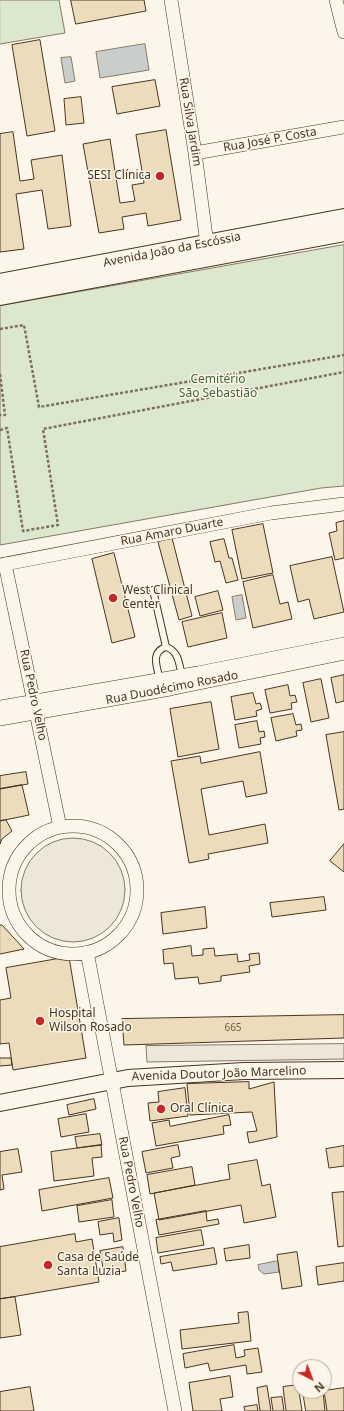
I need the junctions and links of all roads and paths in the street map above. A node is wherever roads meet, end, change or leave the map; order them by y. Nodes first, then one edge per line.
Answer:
1 (171, 0) edge
2 (336, 0) edge
3 (344, 32) edge
4 (344, 128) edge
5 (195, 153) junction
6 (344, 218) edge
7 (344, 232) edge
8 (207, 244) junction
9 (0, 283) edge
10 (0, 296) edge
11 (0, 329) edge
12 (344, 355) edge
13 (344, 372) edge
14 (0, 374) edge
15 (0, 415) edge
16 (0, 430) edge
17 (344, 504) edge
18 (2, 564) edge
19 (153, 590) dead end
20 (344, 644) edge
21 (166, 647) junction
22 (344, 653) edge
23 (182, 676) junction
24 (160, 680) junction
25 (35, 707) junction
26 (0, 708) edge
27 (0, 719) edge
28 (60, 827) junction
29 (6, 908) edge
30 (87, 952) junction
31 (344, 1070) edge
32 (112, 1082) junction
33 (0, 1103) edge
34 (175, 1411) edge

1 - 5 street, Rua Silva Jardim
2 - 3 street
4 - 5 street, Rua José P. Costa
5 - 8 street, Rua Silva Jardim
6 - 8 main road, Avenida João da Escóssia
7 - 10 main road, Avenida João da Escóssia
8 - 9 main road, Avenida João da Escóssia
11 - 12 path
13 - 16 path
14 - 15 path
17 - 18 street, Rua Amaro Duarte
18 - 25 street, Rua Pedro Velho
19 - 21 lane
20 - 23 street, Rua Duodécimo Rosado
21 - 23 lane
21 - 24 lane
22 - 25 street, Rua Duodécimo Rosado
23 - 24 street, Rua Duodécimo Rosado
24 - 25 street, Rua Duodécimo Rosado
25 - 26 street, Rua Duodécimo Rosado
25 - 27 street, Rua Duodécimo Rosado
25 - 28 street, Rua Pedro Velho
28 - 29 street
28 - 30 street
29 - 30 street
30 - 32 street, Rua Pedro Velho
31 - 32 street, Avenida Doutor João Marcelino
32 - 33 street, Avenida Doutor João Marcelino
32 - 34 street, Rua Pedro Velho

